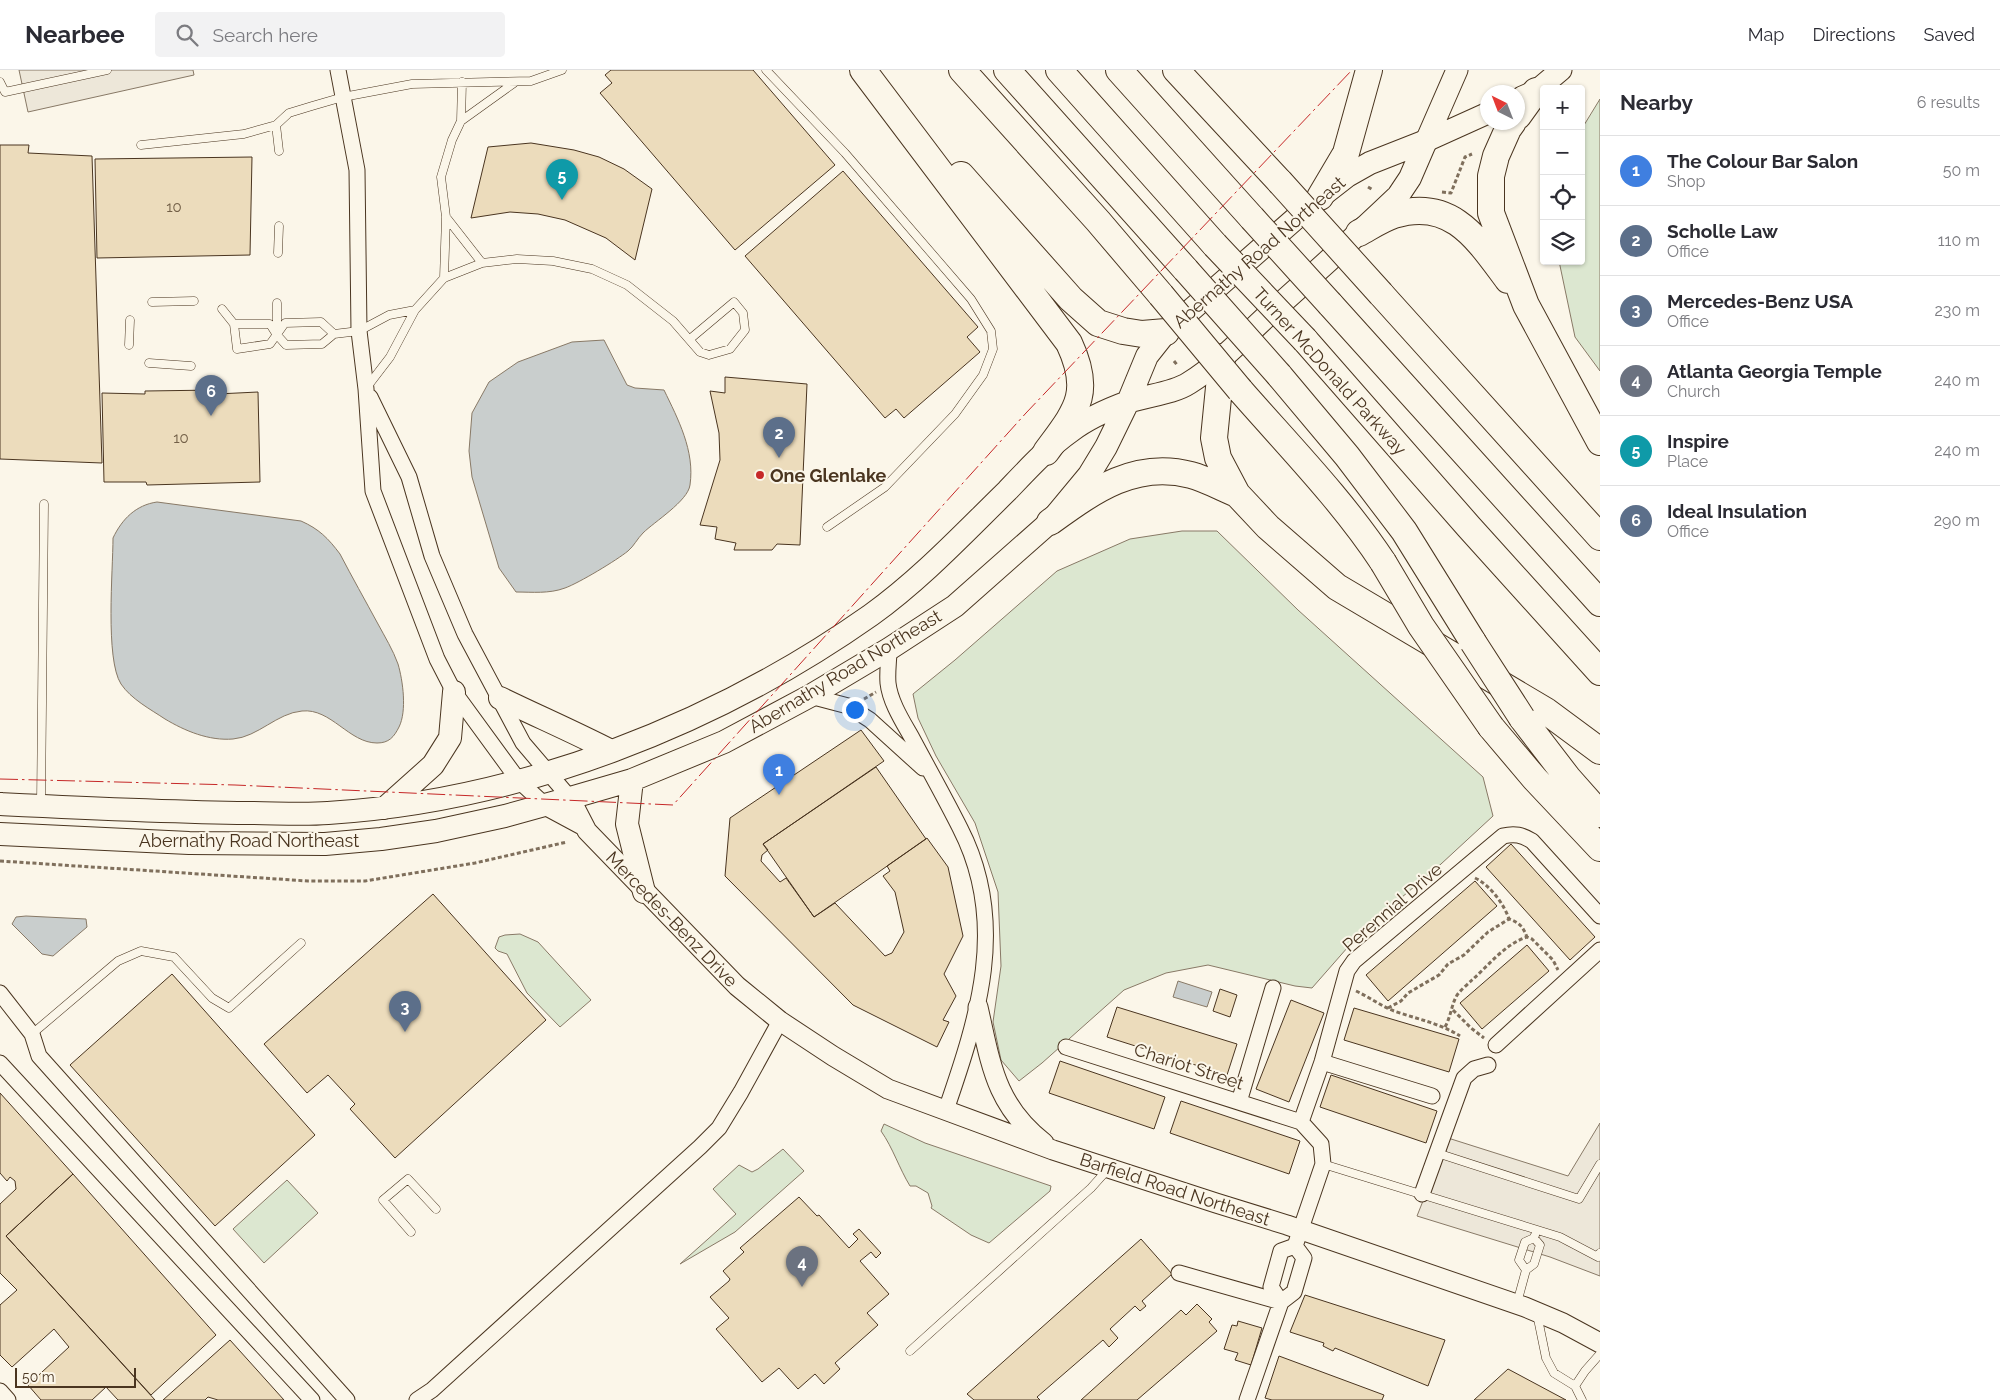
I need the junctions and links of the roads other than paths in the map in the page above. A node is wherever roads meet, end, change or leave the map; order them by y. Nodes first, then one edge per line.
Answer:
1 (107, 70) edge
2 (338, 70) edge
3 (562, 70) edge
4 (766, 70) edge
5 (862, 70) edge
6 (867, 70) edge
7 (962, 70) edge
8 (1007, 70) edge
9 (1059, 70) edge
10 (1119, 70) edge
11 (1176, 70) edge
12 (1369, 70) edge
13 (1457, 70) edge
14 (1561, 70) edge
15 (0, 82) edge
16 (462, 82) junction
17 (514, 83) junction
18 (1527, 95) edge
19 (343, 97) junction
20 (1480, 116) edge
21 (461, 121) junction
22 (276, 125) junction
23 (1509, 130) edge
24 (1426, 140) junction
25 (141, 145) dead end
26 (279, 150) dead end
27 (1320, 197) junction
28 (446, 217) junction
29 (279, 226) dead end
30 (1359, 233) junction
31 (278, 253) dead end
32 (482, 263) junction
33 (444, 278) junction
34 (194, 301) dead end
35 (152, 302) dead end
36 (278, 303) dead end
37 (1526, 305) junction
38 (222, 309) dead end
39 (415, 310) junction
40 (130, 320) dead end
41 (234, 324) junction
42 (359, 332) junction
43 (1166, 332) junction
44 (334, 334) junction
45 (277, 335) junction
46 (690, 339) junction
47 (129, 345) dead end
48 (1222, 357) junction
49 (149, 363) dead end
50 (191, 366) dead end
51 (366, 389) junction
52 (1128, 402) junction
53 (1600, 442) edge
54 (1046, 452) junction
55 (1237, 494) junction
56 (44, 504) dead end
57 (1050, 522) junction
58 (827, 527) dead end
59 (1600, 537) edge
60 (1600, 603) edge
61 (889, 649) junction
62 (1600, 672) edge
63 (454, 692) junction
64 (810, 696) junction
65 (500, 698) junction
66 (611, 751) junction
67 (1600, 751) edge
68 (547, 773) junction
69 (932, 776) junction
70 (632, 780) junction
71 (519, 781) junction
72 (570, 798) junction
73 (0, 804) edge
74 (544, 805) junction
75 (41, 806) junction
76 (385, 808) junction
77 (1600, 814) edge
78 (584, 826) junction
79 (0, 834) edge
80 (1600, 848) edge
81 (644, 892) junction
82 (1600, 916) edge
83 (301, 943) dead end
84 (1600, 950) edge
85 (1273, 988) dead end
86 (0, 993) edge
87 (978, 1007) junction
88 (764, 1009) joint
89 (780, 1021) junction
90 (32, 1034) junction
91 (1496, 1045) road end
92 (1066, 1047) dead end
93 (1322, 1062) junction
94 (0, 1063) edge
95 (1488, 1065) dead end
96 (1432, 1096) dead end
97 (1239, 1102) junction
98 (946, 1110) junction
99 (1301, 1122) junction
100 (1053, 1150) junction
101 (1437, 1152) junction
102 (1323, 1164) junction
103 (1600, 1164) edge
104 (1110, 1168) junction
105 (1422, 1194) junction
106 (436, 1209) dead end
107 (411, 1232) dead end
108 (1536, 1234) junction
109 (1298, 1237) junction
110 (1600, 1253) edge
111 (1526, 1270) junction
112 (1179, 1273) dead end
113 (1281, 1302) junction
114 (1516, 1304) junction
115 (1537, 1312) junction
116 (1600, 1343) edge
117 (910, 1352) dead end
118 (1600, 1354) edge
119 (1575, 1386) junction
120 (0, 1391) edge
121 (8, 1400) edge
122 (312, 1400) edge
123 (347, 1400) edge
124 (417, 1400) edge
125 (1247, 1400) edge
126 (1582, 1400) edge

1 - 15 lane
2 - 19 street
3 - 17 lane
4 - 58 lane
5 - 54 highway
6 - 43 highway
7 - 80 highway, bridge
8 - 77 highway, bridge
9 - 62 highway, Turner McDonald Parkway, bridge
10 - 60 highway, bridge
11 - 59 highway, bridge
12 - 27 highway
13 - 24 main road, Abernathy Road Northeast
14 - 18 main road
16 - 17 lane
16 - 19 lane
16 - 21 lane
17 - 21 lane
19 - 22 lane
19 - 42 street
20 - 24 main road, Abernathy Road Northeast
21 - 28 lane
22 - 25 lane
22 - 26 lane
23 - 37 highway
24 - 27 main road, Abernathy Road Northeast
24 - 30 main road, Abernathy Road Northeast
27 - 43 main road, Abernathy Road Northeast
28 - 32 lane
28 - 33 lane
29 - 31 lane
30 - 37 highway
30 - 48 main road, Abernathy Road Northeast
32 - 33 lane
32 - 46 lane
33 - 39 lane
34 - 35 lane
36 - 45 lane
37 - 53 highway
38 - 41 lane
39 - 42 lane
39 - 51 lane
40 - 47 lane
41 - 45 lane
41 - 45 lane
42 - 44 lane
42 - 51 street
43 - 52 main road, Abernathy Road Northeast
44 - 45 lane
44 - 45 lane
46 - 46 lane
48 - 52 main road, Abernathy Road Northeast
48 - 55 highway
49 - 50 lane
51 - 63 street
51 - 65 street
52 - 54 main road, Abernathy Road Northeast
52 - 57 main road, Abernathy Road Northeast
54 - 66 main road, Abernathy Road Northeast
55 - 57 highway
55 - 67 highway
56 - 75 lane
57 - 61 main road, Abernathy Road Northeast
61 - 64 main road, Abernathy Road Northeast
61 - 69 street
63 - 71 street
63 - 76 main road
64 - 69 street
64 - 70 main road, Abernathy Road Northeast
65 - 66 main road
65 - 68 street
66 - 68 main road, Abernathy Road Northeast
68 - 71 main road, Abernathy Road Northeast
68 - 72 street
69 - 87 street
70 - 72 main road, Abernathy Road Northeast
70 - 81 main road
71 - 74 street
71 - 76 main road, Abernathy Road Northeast
72 - 74 main road, Abernathy Road Northeast
72 - 78 street, Mercedes-Benz Drive
73 - 75 main road, Abernathy Road Northeast
74 - 78 street, Mercedes-Benz Drive
74 - 79 main road, Abernathy Road Northeast
75 - 76 main road, Abernathy Road Northeast
78 - 81 street, Mercedes-Benz Drive
81 - 88 street, Mercedes-Benz Drive
82 - 93 street, Perennial Drive
83 - 90 lane
84 - 91 street
85 - 97 street
86 - 90 street
87 - 98 street
87 - 100 street
88 - 89 street, Barfield Road Northeast
89 - 98 street, Barfield Road Northeast
89 - 124 street
90 - 123 street
92 - 97 street, Chariot Street
93 - 96 street
93 - 99 street, Perennial Drive
94 - 122 street
95 - 101 street
97 - 99 street, Chariot Street
98 - 100 street, Barfield Road Northeast
99 - 102 street
100 - 104 street, Barfield Road Northeast
101 - 103 lane
101 - 105 street
102 - 105 lane
102 - 109 street
104 - 109 street, Barfield Road Northeast
104 - 117 lane
105 - 108 lane
106 - 107 lane
108 - 110 lane
108 - 111 lane
108 - 111 lane
109 - 113 street
109 - 113 street
109 - 114 street, Barfield Road Northeast
111 - 114 lane
112 - 113 street
113 - 125 street
114 - 115 street, Barfield Road Northeast
115 - 116 street, Barfield Road Northeast
115 - 119 lane
118 - 119 lane
119 - 126 lane
120 - 121 street

